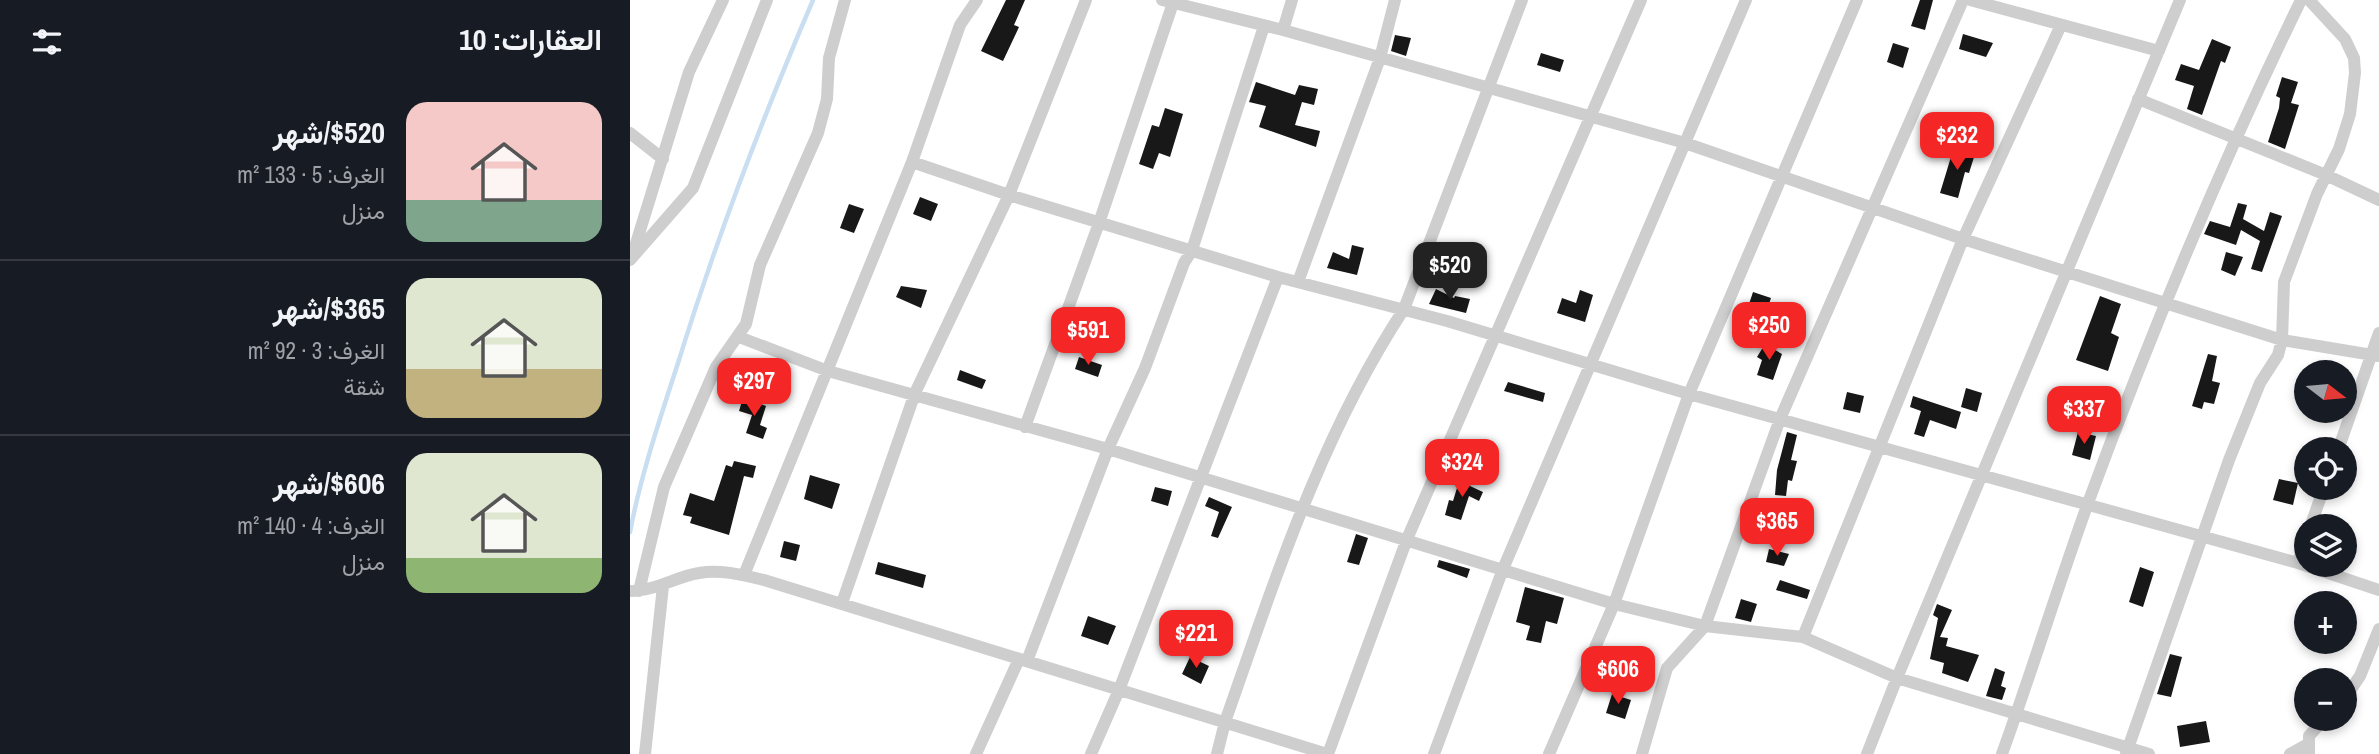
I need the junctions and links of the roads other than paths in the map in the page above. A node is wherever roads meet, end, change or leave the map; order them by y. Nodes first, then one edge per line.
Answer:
1 (723, 0) edge
2 (767, 0) edge
3 (845, 0) edge
4 (977, 0) edge
5 (1086, 0) edge
6 (1292, 0) edge
7 (1395, 0) edge
8 (1522, 0) edge
9 (1641, 0) edge
10 (1746, 0) edge
11 (1857, 0) edge
12 (1963, 0) edge
13 (1970, 0) edge
14 (2180, 0) edge
15 (2301, 0) edge
16 (2309, 0) edge
17 (1175, 2) edge
18 (2061, 25) junction
19 (1264, 26) junction
20 (1283, 30) junction
21 (2158, 51) junction
22 (1380, 58) junction
23 (1487, 87) junction
24 (2138, 99) junction
25 (1592, 117) junction
26 (630, 132) edge
27 (2234, 137) junction
28 (1685, 143) junction
29 (663, 159) junction
30 (912, 162) junction
31 (1780, 175) junction
32 (2326, 175) junction
33 (1009, 195) junction
34 (2379, 200) edge
35 (1870, 208) junction
36 (1100, 223) junction
37 (1963, 239) junction
38 (1192, 250) junction
39 (631, 259) edge
40 (2066, 269) junction
41 (1279, 277) junction
42 (1298, 282) junction
43 (2168, 303) junction
44 (1404, 309) junction
45 (2379, 333) edge
46 (1497, 336) junction
47 (739, 337) junction
48 (2282, 340) junction
49 (2375, 355) edge
50 (1591, 364) junction
51 (828, 371) junction
52 (915, 393) junction
53 (1689, 394) junction
54 (1780, 419) junction
55 (1025, 426) junction
56 (2343, 437) edge
57 (1879, 446) junction
58 (1108, 449) junction
59 (1981, 474) junction
60 (1201, 477) junction
61 (2088, 503) junction
62 (1300, 509) junction
63 (2201, 536) junction
64 (1407, 539) junction
65 (2294, 562) edge
66 (1503, 569) junction
67 (744, 575) junction
68 (2340, 577) edge
69 (663, 586) junction
70 (2379, 590) edge
71 (635, 591) edge
72 (842, 603) junction
73 (1614, 604) junction
74 (1705, 626) junction
75 (2379, 629) edge
76 (1802, 637) junction
77 (1023, 660) junction
78 (1897, 678) junction
79 (2357, 680) edge
80 (1119, 690) junction
81 (2016, 715) junction
82 (1225, 722) junction
83 (2312, 731) edge
84 (2308, 749) edge
85 (2126, 751) edge
86 (645, 754) edge
87 (976, 754) edge
88 (1091, 754) edge
89 (1217, 754) edge
90 (1327, 754) edge
91 (1434, 754) edge
92 (1549, 754) edge
93 (1642, 754) edge
94 (1867, 754) edge
95 (2002, 754) edge
96 (2149, 754) edge
97 (2290, 754) edge

1 - 29 street
2 - 39 street
3 - 47 street
4 - 30 street
5 - 33 street
6 - 20 street
7 - 22 street
8 - 23 street
9 - 25 street
10 - 28 street
11 - 31 street
12 - 35 street
13 - 18 street
14 - 21 street
15 - 27 street
16 - 32 street
17 - 19 street
17 - 36 street
18 - 21 street
18 - 37 street
19 - 20 street
19 - 38 street
20 - 22 street
21 - 24 street
22 - 23 street
22 - 42 street
23 - 25 street
23 - 44 street
24 - 27 street
24 - 40 street
25 - 28 street
25 - 46 street
26 - 29 street
27 - 32 street
27 - 43 street
28 - 31 street
28 - 50 street
29 - 39 street
30 - 33 street
30 - 51 street
31 - 35 street
31 - 53 street
32 - 34 street
32 - 48 street
33 - 36 street
33 - 52 street
35 - 37 street
35 - 54 street
36 - 38 street
36 - 55 street
37 - 40 street
37 - 57 street
38 - 41 street
38 - 58 street
40 - 43 street
40 - 59 street
41 - 42 street
41 - 60 street
42 - 44 street
43 - 48 street
43 - 61 street
44 - 46 street
44 - 62 street
45 - 49 street
46 - 50 street
46 - 64 street
47 - 51 street
47 - 71 street
48 - 49 street
48 - 63 street
49 - 56 street
50 - 53 street
50 - 66 street
51 - 52 street
51 - 67 street
52 - 55 street
52 - 72 street
53 - 54 street
53 - 73 street
54 - 57 street
54 - 74 street
55 - 58 street
57 - 59 street
57 - 76 street
58 - 60 street
58 - 77 street
59 - 61 street
59 - 78 street
60 - 62 street
60 - 80 street
61 - 63 street
61 - 81 street
62 - 64 street
62 - 82 street
63 - 65 street
63 - 85 street
64 - 66 street
64 - 90 street
66 - 73 street
66 - 91 street
67 - 69 street
67 - 72 street
68 - 70 street
69 - 71 street
69 - 86 street
72 - 77 street
73 - 74 street
73 - 92 street
74 - 76 street
74 - 93 street
75 - 79 street
76 - 78 street
77 - 80 street
77 - 87 street
78 - 81 street
78 - 94 street
80 - 82 street
80 - 88 street
81 - 85 street
81 - 95 street
82 - 89 street
82 - 90 street
83 - 84 street
84 - 97 street
85 - 96 street

